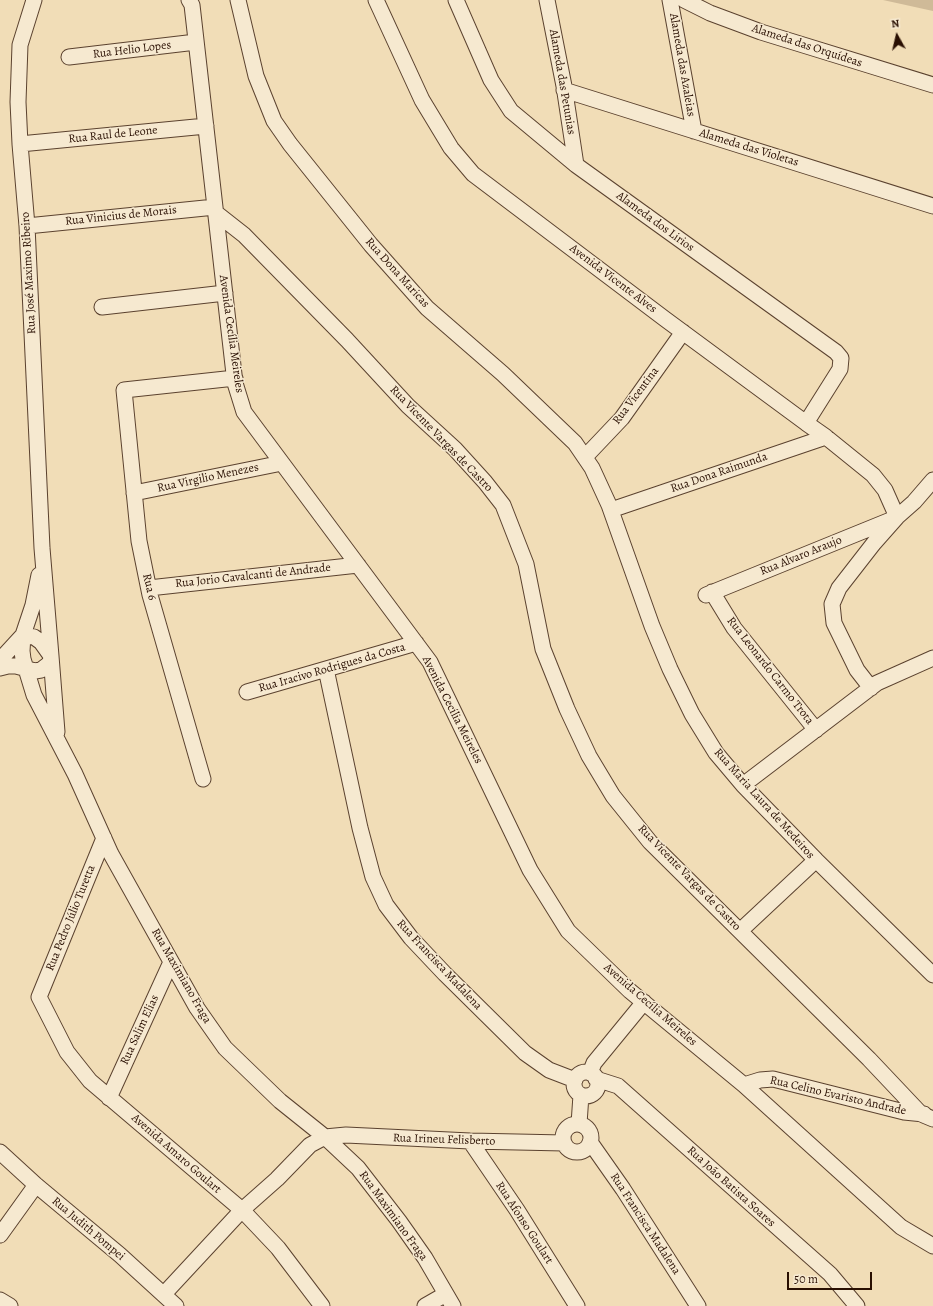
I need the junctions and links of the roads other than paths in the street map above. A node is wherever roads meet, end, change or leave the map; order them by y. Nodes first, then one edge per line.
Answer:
1 (34, 0) edge
2 (190, 0) edge
3 (238, 0) edge
4 (376, 0) edge
5 (456, 0) edge
6 (548, 0) edge
7 (670, 0) edge
8 (684, 0) edge
9 (196, 42) junction
10 (69, 57) dead end
11 (933, 85) edge
12 (564, 90) junction
13 (206, 126) junction
14 (694, 131) junction
15 (20, 144) junction
16 (576, 165) junction
17 (933, 206) edge
18 (215, 210) junction
19 (27, 226) junction
20 (225, 293) junction
21 (102, 307) dead end
22 (683, 332) junction
23 (235, 378) junction
24 (806, 423) junction
25 (826, 437) junction
26 (585, 457) junction
27 (282, 463) junction
28 (933, 480) edge
29 (134, 493) junction
30 (611, 510) junction
31 (898, 518) junction
32 (42, 548) junction
33 (358, 565) junction
34 (149, 588) junction
35 (709, 594) joint
36 (23, 635) junction
37 (416, 643) junction
38 (51, 656) junction
39 (933, 658) edge
40 (0, 660) edge
41 (0, 668) edge
42 (326, 669) junction
43 (26, 670) junction
44 (871, 688) junction
45 (247, 692) dead end
46 (816, 730) junction
47 (59, 742) junction
48 (203, 779) dead end
49 (743, 785) junction
50 (104, 838) junction
51 (816, 860) junction
52 (740, 931) junction
53 (172, 962) junction
54 (933, 975) edge
55 (39, 997) joint
56 (644, 1002) junction
57 (593, 1076) junction
58 (575, 1080) junction
59 (744, 1085) junction
60 (581, 1095) junction
61 (109, 1098) junction
62 (929, 1115) edge
63 (579, 1124) junction
64 (325, 1137) junction
65 (470, 1141) junction
66 (590, 1142) junction
67 (564, 1143) junction
68 (0, 1152) edge
69 (36, 1185) junction
70 (242, 1210) junction
71 (0, 1235) edge
72 (933, 1246) edge
73 (164, 1294) junction
74 (0, 1300) edge
75 (449, 1300) edge
76 (10, 1306) edge
77 (176, 1306) edge
78 (322, 1306) edge
79 (425, 1306) edge
80 (577, 1306) edge
81 (698, 1306) edge
82 (857, 1306) edge

1 - 15 street, Rua José Maximo Ribeiro
2 - 9 street, Avenida Cecília Meireles
3 - 26 street, Rua Dona Maricas
4 - 22 street, Avenida Vicente Alves
5 - 16 street, Alameda dos Lirios
6 - 12 street, Alameda das Petunias
7 - 14 street, Alameda das Azaleias
8 - 11 street, Alameda das Orquídeas
9 - 10 street, Rua Helio Lopes
9 - 13 street, Avenida Cecília Meireles
12 - 14 street, Alameda das Violetas
12 - 16 street, Alameda das Petunias
13 - 15 street, Rua Raul de Leone
13 - 18 street, Avenida Cecília Meireles
14 - 17 street, Alameda das Violetas
15 - 19 street, Rua José Maximo Ribeiro
16 - 24 street, Alameda dos Lirios
18 - 19 street, Rua Vinicius de Morais
18 - 20 street, Avenida Cecília Meireles
18 - 52 street, Rua Vicente Vargas de Castro
19 - 32 street, Rua José Maximo Ribeiro
20 - 21 street
20 - 23 street, Avenida Cecília Meireles
22 - 24 street, Avenida Vicente Alves
22 - 26 street, Rua Vicentina
23 - 27 street, Avenida Cecília Meireles
23 - 29 street, Rua 6
24 - 25 street, Avenida Vicente Alves
25 - 30 street, Rua Dona Raimunda
25 - 31 street, Avenida Vicente Alves
26 - 30 street, Rua Dona Maricas
27 - 29 street, Rua Virgilio Menezes
27 - 33 street, Avenida Cecília Meireles
28 - 31 street
29 - 34 street, Rua 6
30 - 49 street, Rua Maria Laura de Medeiros
31 - 35 street, Rua Alvaro Araujo
31 - 44 street
32 - 36 street, Rua José Maximo Ribeiro
32 - 38 street, Rua José Maximo Ribeiro
33 - 34 street, Rua Jorio Cavalcanti de Andrade
33 - 37 street, Avenida Cecília Meireles
34 - 48 street, Rua 6
35 - 46 street, Rua Leonardo Carmo Trota
36 - 38 street
36 - 40 street, Rua José Maximo Ribeiro
36 - 43 street, Rua Maximiano Fraga
37 - 42 street, Rua Iracivo Rodrigues da Costa
37 - 56 street, Avenida Cecília Meireles
38 - 43 street
38 - 47 street, Rua Maximiano Fraga
39 - 44 street
41 - 43 street
42 - 45 street, Rua Iracivo Rodrigues da Costa
42 - 58 street, Rua Francisca Madalena
43 - 47 street, Rua Maximiano Fraga
44 - 46 street
46 - 49 street
47 - 50 street, Rua Maximiano Fraga
49 - 51 street, Rua Maria Laura de Medeiros
50 - 53 street, Rua Maximiano Fraga
50 - 55 street, Rua Pedro Júlio Turetta
51 - 52 street
51 - 54 street, Rua Maria Laura de Medeiros
52 - 62 street, Rua Vicente Vargas de Castro
53 - 61 street, Rua Salim Elias
53 - 64 street, Rua Maximiano Fraga
55 - 61 street, Avenida Amaro Goulart
56 - 57 street
56 - 59 street, Avenida Cecília Meireles
57 - 58 street
57 - 60 street
57 - 82 street, Rua João Batista Soares
58 - 60 street
59 - 62 street, Rua Celino Evaristo Andrade
59 - 72 street, Avenida Cecília Meireles
60 - 63 street
61 - 70 street, Avenida Amaro Goulart
63 - 66 street
63 - 67 street
64 - 65 street, Rua Irineu Felisberto
64 - 70 street
64 - 75 street, Rua Maximiano Fraga
65 - 67 street, Rua Irineu Felisberto
65 - 80 street, Rua Afonso Goulart
66 - 67 street
66 - 81 street, Rua Francisca Madalena
68 - 69 street, Rua Judith Pompei
69 - 71 street
69 - 73 street, Rua Judith Pompei
70 - 73 street
70 - 78 street, Avenida Amaro Goulart
73 - 77 street, Rua Judith Pompei
74 - 76 street
75 - 79 street

